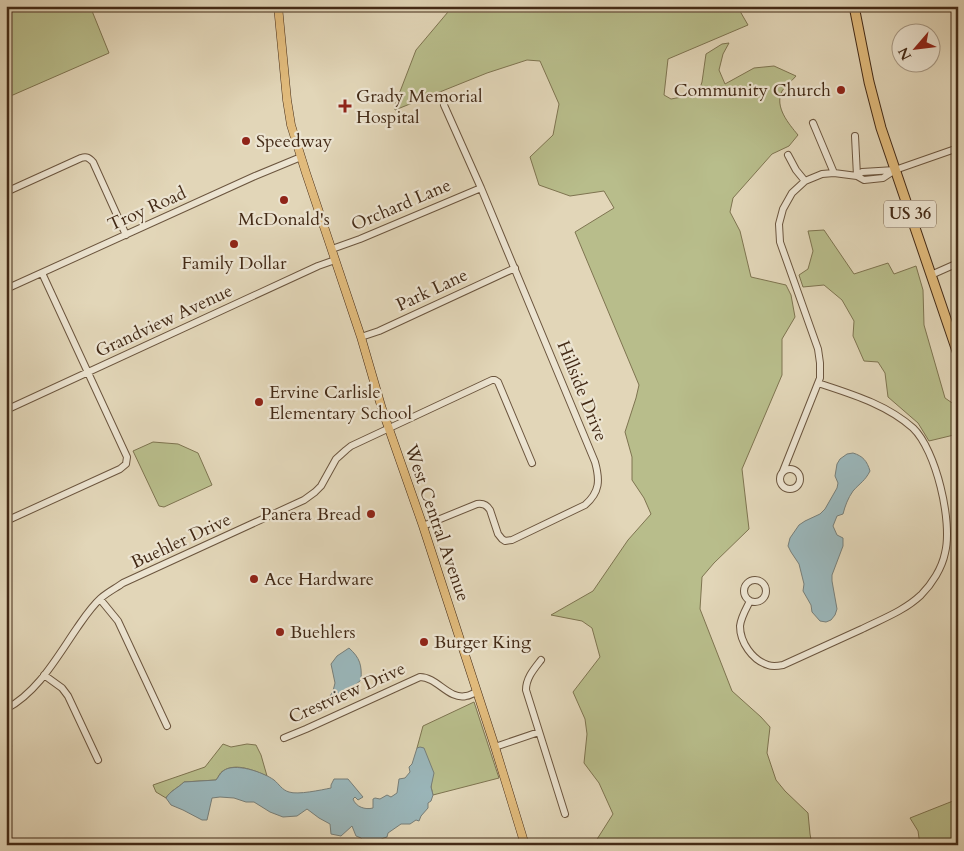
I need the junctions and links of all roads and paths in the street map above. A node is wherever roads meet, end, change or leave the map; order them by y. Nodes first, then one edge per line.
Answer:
1 (278, 6) edge
2 (854, 6) edge
3 (444, 104) dead end
4 (813, 123) dead end
5 (856, 136) dead end
6 (958, 148) edge
7 (788, 155) dead end
8 (301, 157) junction
9 (895, 170) junction
10 (834, 172) junction
11 (857, 176) junction
12 (805, 181) junction
13 (481, 188) junction
14 (6, 192) edge
15 (126, 234) junction
16 (332, 249) junction
17 (335, 260) junction
18 (958, 263) edge
19 (515, 268) junction
20 (42, 273) junction
21 (930, 275) junction
22 (6, 289) edge
23 (361, 338) junction
24 (958, 354) edge
25 (87, 372) junction
26 (818, 383) junction
27 (6, 410) edge
28 (389, 428) junction
29 (532, 463) dead end
30 (783, 472) dead end
31 (6, 521) edge
32 (423, 526) junction
33 (100, 599) junction
34 (750, 601) dead end
35 (541, 660) dead end
36 (44, 675) junction
37 (477, 692) junction
38 (6, 709) edge
39 (168, 726) dead end
40 (539, 732) junction
41 (284, 738) dead end
42 (495, 746) junction
43 (98, 760) dead end
44 (565, 814) dead end
45 (525, 845) edge

1 - 8 main road, West Central Avenue
2 - 9 highway, US 36
3 - 13 street, Hillside Drive
4 - 10 street
5 - 11 street
6 - 9 street
7 - 12 street
8 - 15 street, Troy Road
8 - 16 main road, West Central Avenue
9 - 11 street
9 - 21 highway, US 36
10 - 11 street
10 - 12 street
12 - 26 street
13 - 16 street, Orchard Lane
13 - 19 street, Hillside Drive
14 - 15 street
15 - 20 street, Troy Road
16 - 17 main road, West Central Avenue
17 - 23 main road, West Central Avenue
17 - 25 street, Grandview Avenue
18 - 21 street
19 - 23 street, Park Lane
19 - 32 street, Hillside Drive
20 - 22 street, Troy Road
20 - 25 street
21 - 24 highway, US 36
23 - 28 main road, West Central Avenue
25 - 27 street, Grandview Avenue
25 - 31 street
26 - 30 street
26 - 34 street
28 - 29 street, Buehler Drive
28 - 32 main road, West Central Avenue
28 - 33 street, Buehler Drive
32 - 37 main road, West Central Avenue
33 - 36 street, Buehler Drive
33 - 39 street
35 - 40 street
36 - 38 street, Buehler Drive
36 - 43 street
37 - 41 street, Crestview Drive
37 - 42 main road, West Central Avenue
40 - 42 street
40 - 44 street
42 - 45 main road, West Central Avenue

